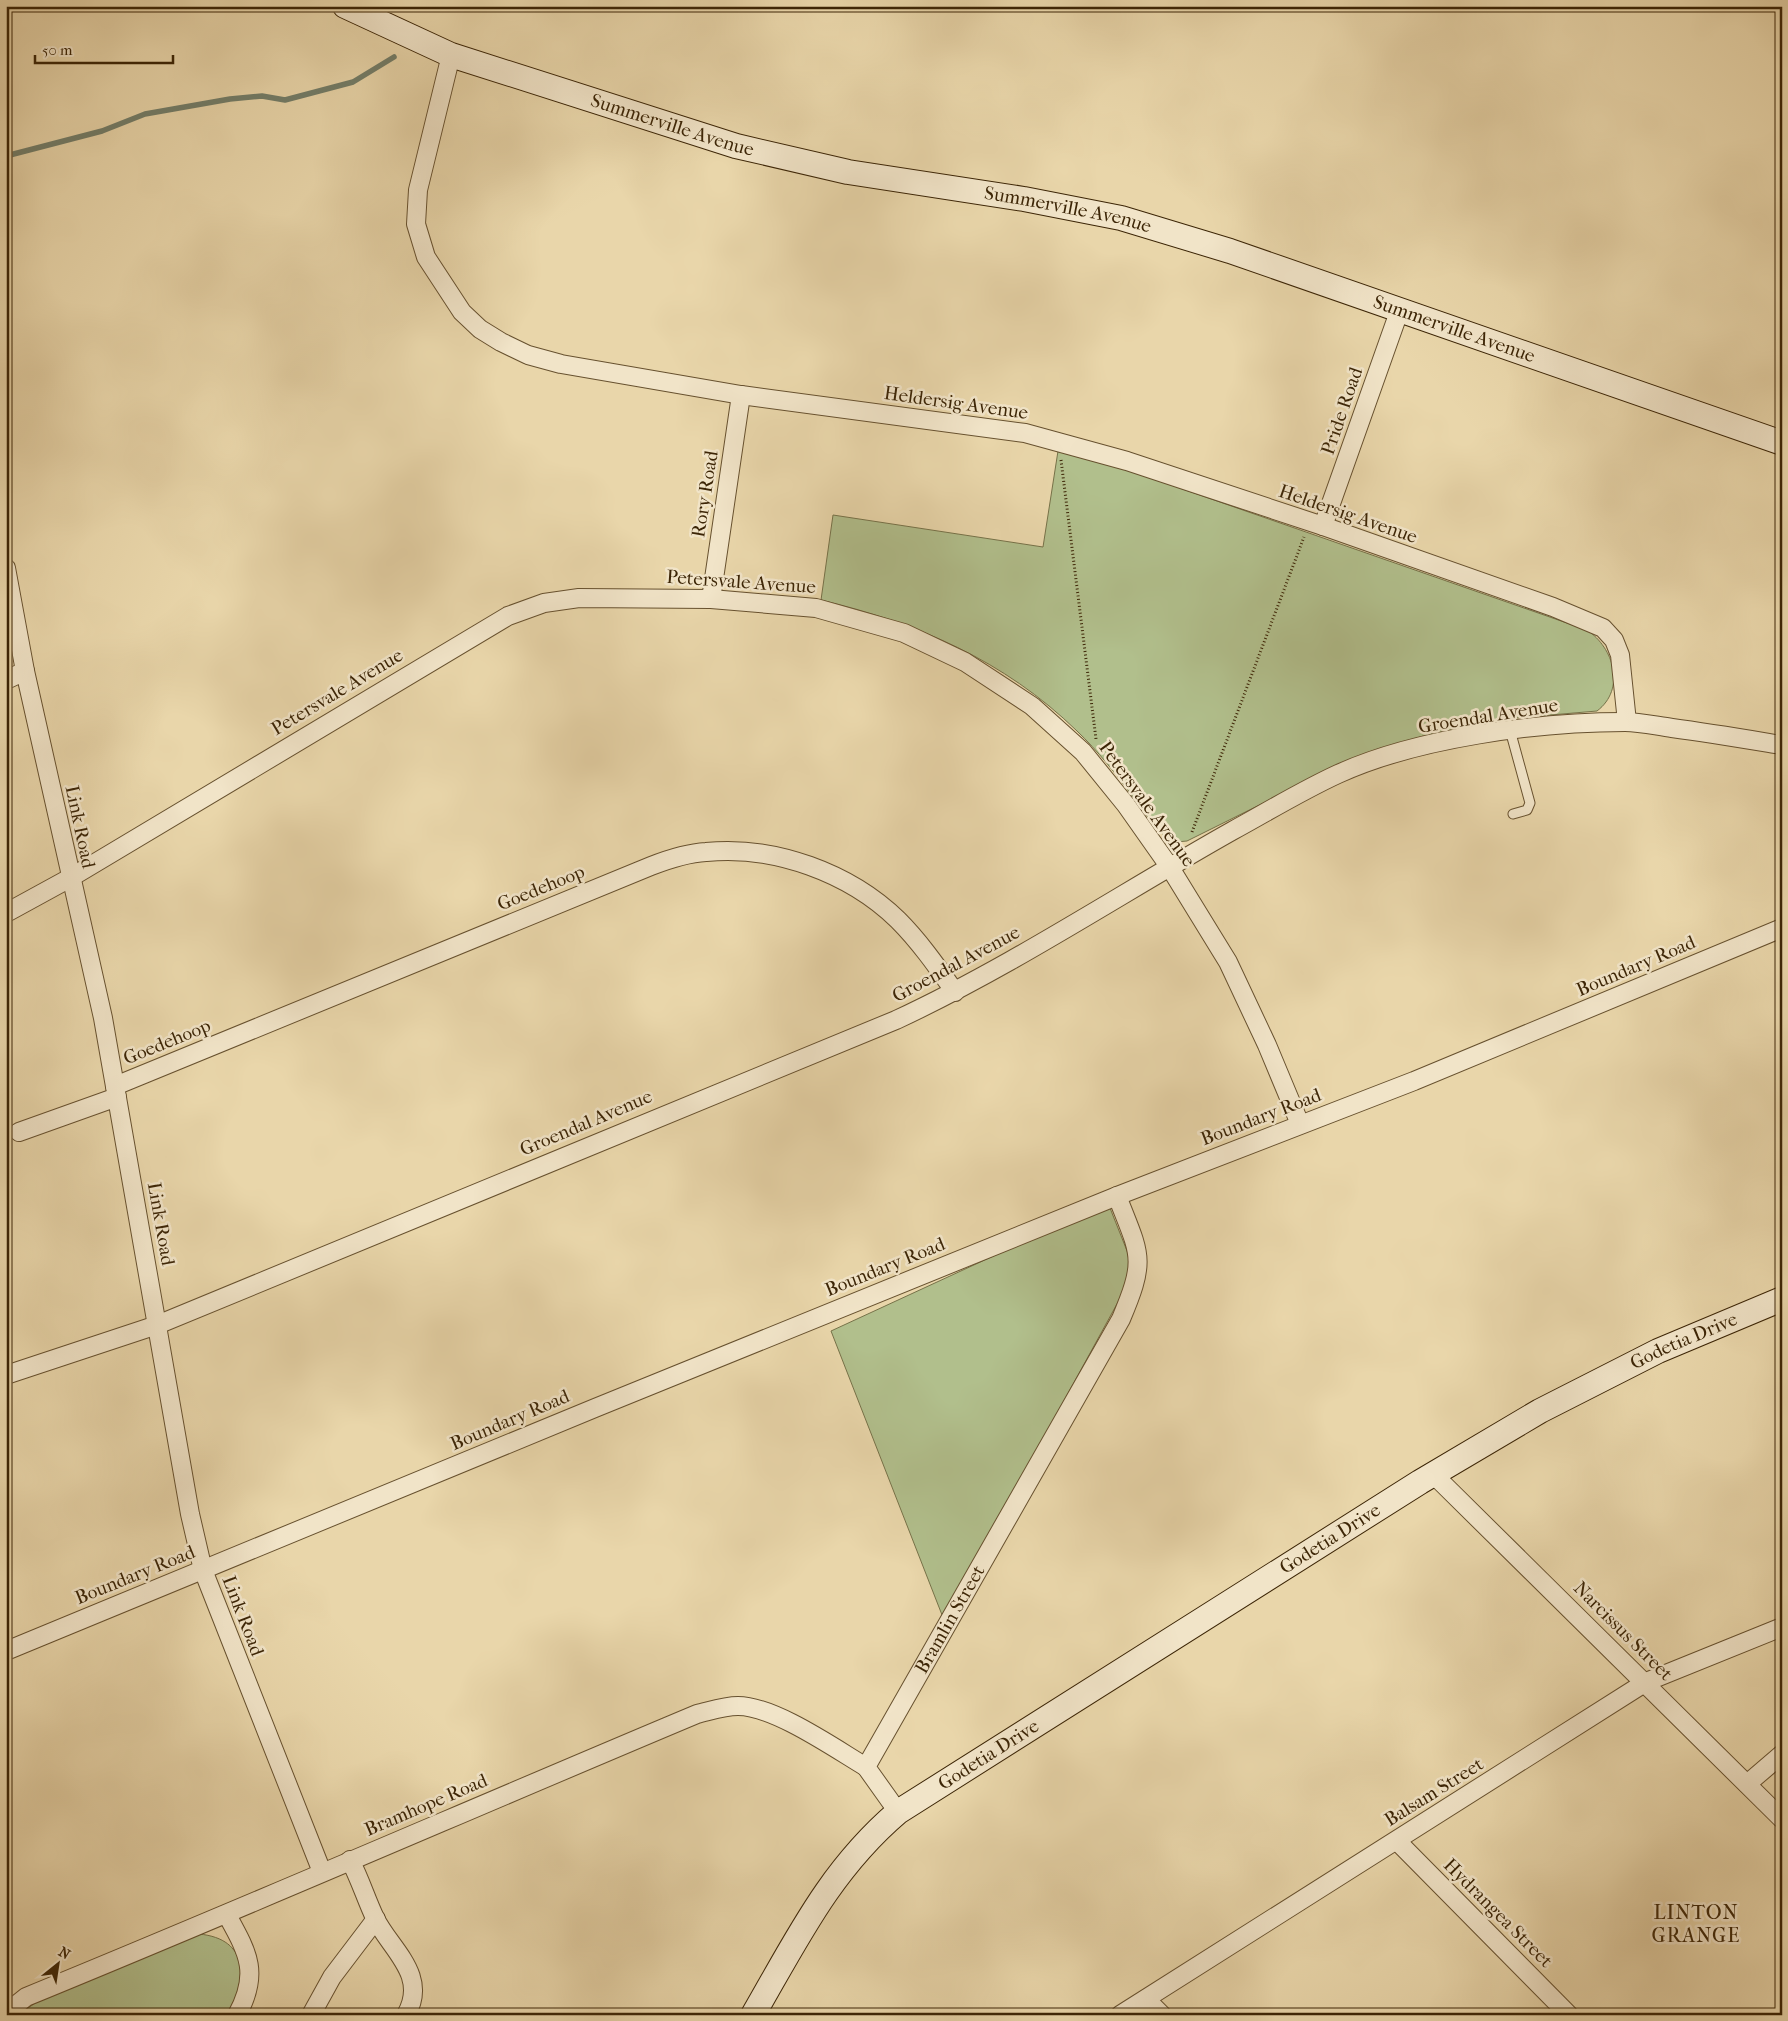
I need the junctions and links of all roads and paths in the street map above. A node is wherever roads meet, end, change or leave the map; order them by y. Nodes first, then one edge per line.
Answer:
1 (346, 6) edge
2 (451, 56) junction
3 (1400, 309) junction
4 (741, 395) junction
5 (1058, 442) junction
6 (1782, 443) edge
7 (1316, 524) junction
8 (6, 568) edge
9 (711, 599) junction
10 (24, 671) junction
11 (6, 680) edge
12 (1627, 722) junction
13 (1510, 730) junction
14 (1782, 746) edge
15 (1100, 773) junction
16 (1514, 814) dead end
17 (1176, 862) junction
18 (70, 878) junction
19 (6, 913) edge
20 (1782, 928) edge
21 (955, 992) junction
22 (116, 1092) junction
23 (1300, 1124) junction
24 (19, 1132) dead end
25 (1117, 1196) junction
26 (1782, 1299) edge
27 (157, 1325) junction
28 (6, 1375) edge
29 (1433, 1474) junction
30 (203, 1570) junction
31 (1782, 1627) edge
32 (6, 1651) edge
33 (1646, 1682) junction
34 (1782, 1754) edge
35 (866, 1767) junction
36 (1747, 1784) junction
37 (898, 1812) junction
38 (1782, 1819) edge
39 (1397, 1841) junction
40 (350, 1860) junction
41 (322, 1872) junction
42 (227, 1915) junction
43 (376, 1919) junction
44 (1146, 1999) junction
45 (6, 2013) edge
46 (237, 2015) edge
47 (311, 2015) edge
48 (406, 2015) edge
49 (753, 2015) edge
50 (1120, 2015) edge
51 (1162, 2015) edge
52 (1569, 2015) edge

1 - 2 street, Summerville Avenue
2 - 3 street, Summerville Avenue
2 - 4 street, Heldersig Avenue
3 - 6 street, Summerville Avenue
3 - 7 street, Pride Road
4 - 5 street, Heldersig Avenue
4 - 9 street, Rory Road
5 - 7 street, Heldersig Avenue
5 - 15 path
7 - 12 street, Heldersig Avenue
7 - 17 path
8 - 10 street, Link Road
9 - 15 street, Petersvale Avenue
9 - 18 street, Petersvale Avenue
10 - 11 street
10 - 18 street, Link Road
12 - 13 street, Groendal Avenue
12 - 14 street, Groendal Avenue
13 - 16 lane
13 - 17 street, Groendal Avenue
15 - 17 street, Petersvale Avenue
17 - 21 street, Groendal Avenue
17 - 23 street, Petersvale Avenue
18 - 19 street, Petersvale Avenue
18 - 22 street, Link Road
20 - 23 street, Boundary Road
21 - 22 street, Goedehoop
21 - 27 street, Groendal Avenue
22 - 24 street, Goedehoop
22 - 27 street, Link Road
23 - 25 street, Boundary Road
25 - 30 street, Boundary Road
25 - 35 street, Bramlin Street
26 - 29 street, Godetia Drive
27 - 28 street, Groendal Avenue
27 - 30 street, Link Road
29 - 33 street, Narcissus Street
29 - 37 street, Godetia Drive
30 - 32 street, Boundary Road
30 - 41 street, Link Road
31 - 33 street, Balsam Street
33 - 36 street, Narcissus Street
33 - 39 street, Balsam Street
34 - 36 street
35 - 37 street
35 - 40 street, Bramhope Road
36 - 38 street, Narcissus Street
37 - 49 street
39 - 44 street, Balsam Street
39 - 52 street, Hydrangea Street
40 - 41 street, Bramhope Road
40 - 43 street
41 - 42 street, Bramhope Road
42 - 45 street, Bramhope Road
42 - 46 street
43 - 47 street
43 - 48 street
44 - 50 street, Balsam Street
44 - 51 street

